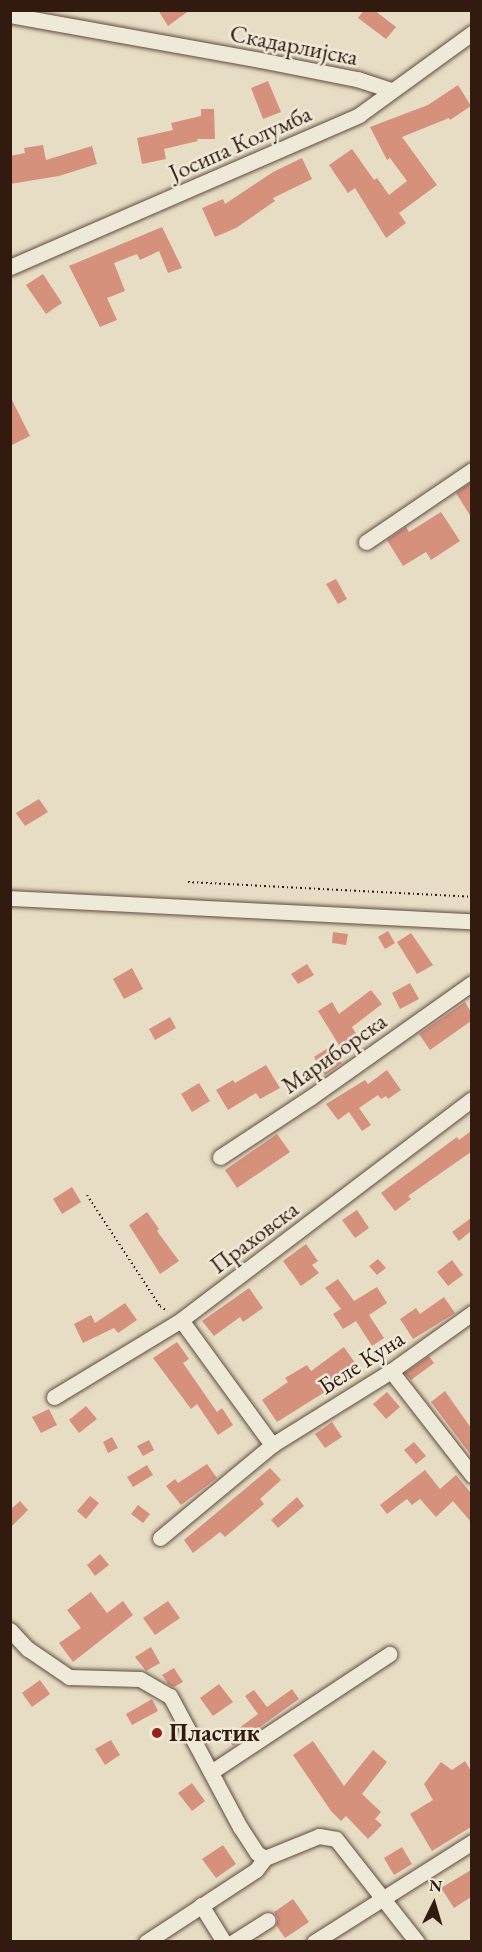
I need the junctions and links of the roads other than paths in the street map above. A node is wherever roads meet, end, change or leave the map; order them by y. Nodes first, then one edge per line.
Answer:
1 (10, 15) edge
2 (471, 33) edge
3 (391, 90) junction
4 (10, 267) edge
5 (471, 470) edge
6 (366, 542) dead end
7 (10, 898) edge
8 (471, 921) edge
9 (471, 983) edge
10 (471, 1099) edge
11 (220, 1157) dead end
12 (471, 1313) edge
13 (181, 1320) junction
14 (391, 1371) junction
15 (54, 1397) dead end
16 (272, 1445) junction
17 (471, 1475) edge
18 (160, 1538) dead end
19 (10, 1630) edge
20 (389, 1654) dead end
21 (211, 1772) junction
22 (471, 1842) edge
23 (265, 1858) junction
24 (386, 1899) junction
25 (201, 1905) junction
26 (267, 1920) dead end
27 (146, 1941) edge
28 (224, 1941) edge
29 (233, 1941) edge
30 (314, 1941) edge
31 (417, 1941) edge

1 - 3 street, Скадарлијска
2 - 3 street, Јосипа Колумба
3 - 4 street, Јосипа Колумба
5 - 6 street
7 - 8 street
9 - 11 street, Мариборска
10 - 13 street, Праховска
12 - 14 street, Беле Куна
13 - 15 street, Праховска
13 - 16 street
14 - 16 street, Беле Куна
14 - 17 street
16 - 18 street, Беле Куна
19 - 21 street
20 - 21 street
21 - 23 street
22 - 24 street
23 - 24 street
23 - 25 street
24 - 30 street
24 - 31 street
25 - 27 street
25 - 28 street
26 - 29 street

